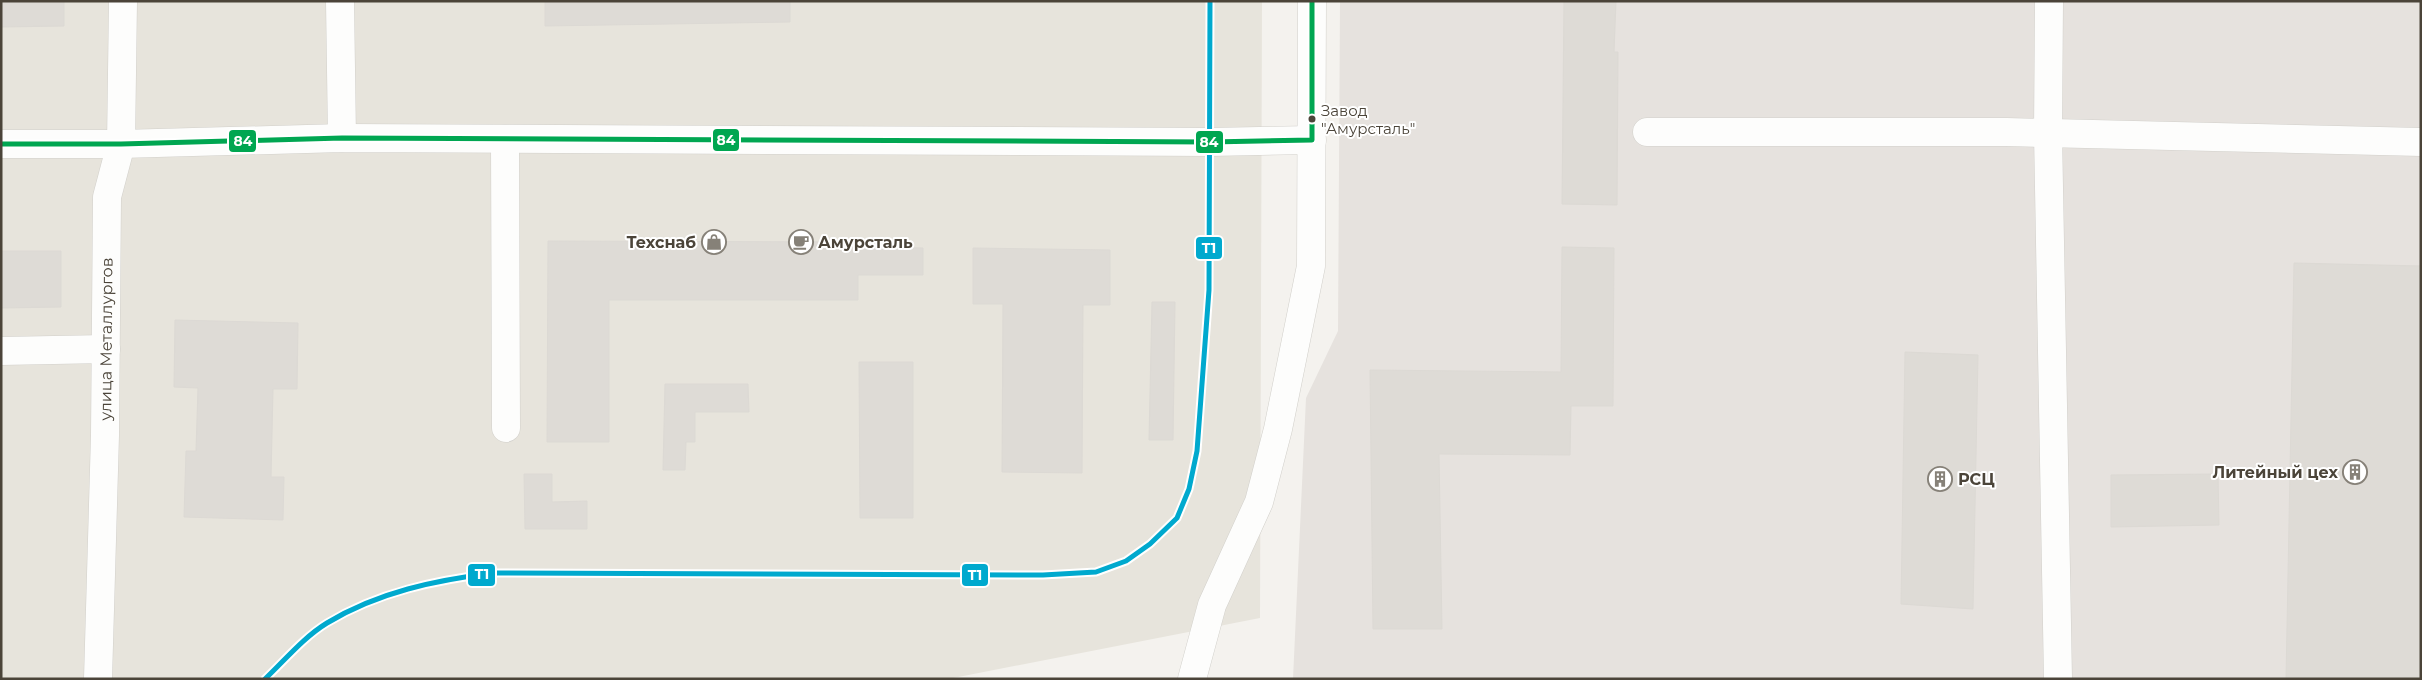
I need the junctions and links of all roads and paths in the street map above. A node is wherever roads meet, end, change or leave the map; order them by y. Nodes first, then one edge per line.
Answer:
1 (123, 1) edge
2 (340, 1) edge
3 (1312, 1) edge
4 (2048, 1) edge
5 (1648, 132) dead end
6 (2048, 133) junction
7 (342, 138) junction
8 (505, 139) junction
9 (1312, 140) junction
10 (2421, 142) edge
11 (1, 144) edge
12 (120, 144) junction
13 (106, 349) junction
14 (1, 351) edge
15 (506, 428) dead end
16 (98, 679) edge
17 (1192, 679) edge
18 (2058, 679) edge

1 - 12 street, улица Металлургов
2 - 7 street
3 - 9 street
4 - 6 street
5 - 6 street
6 - 10 street
6 - 18 street
7 - 8 street
7 - 12 street
8 - 9 street
8 - 15 street
9 - 17 street
11 - 12 street
12 - 13 street, улица Металлургов
13 - 14 street
13 - 16 street, улица Металлургов

